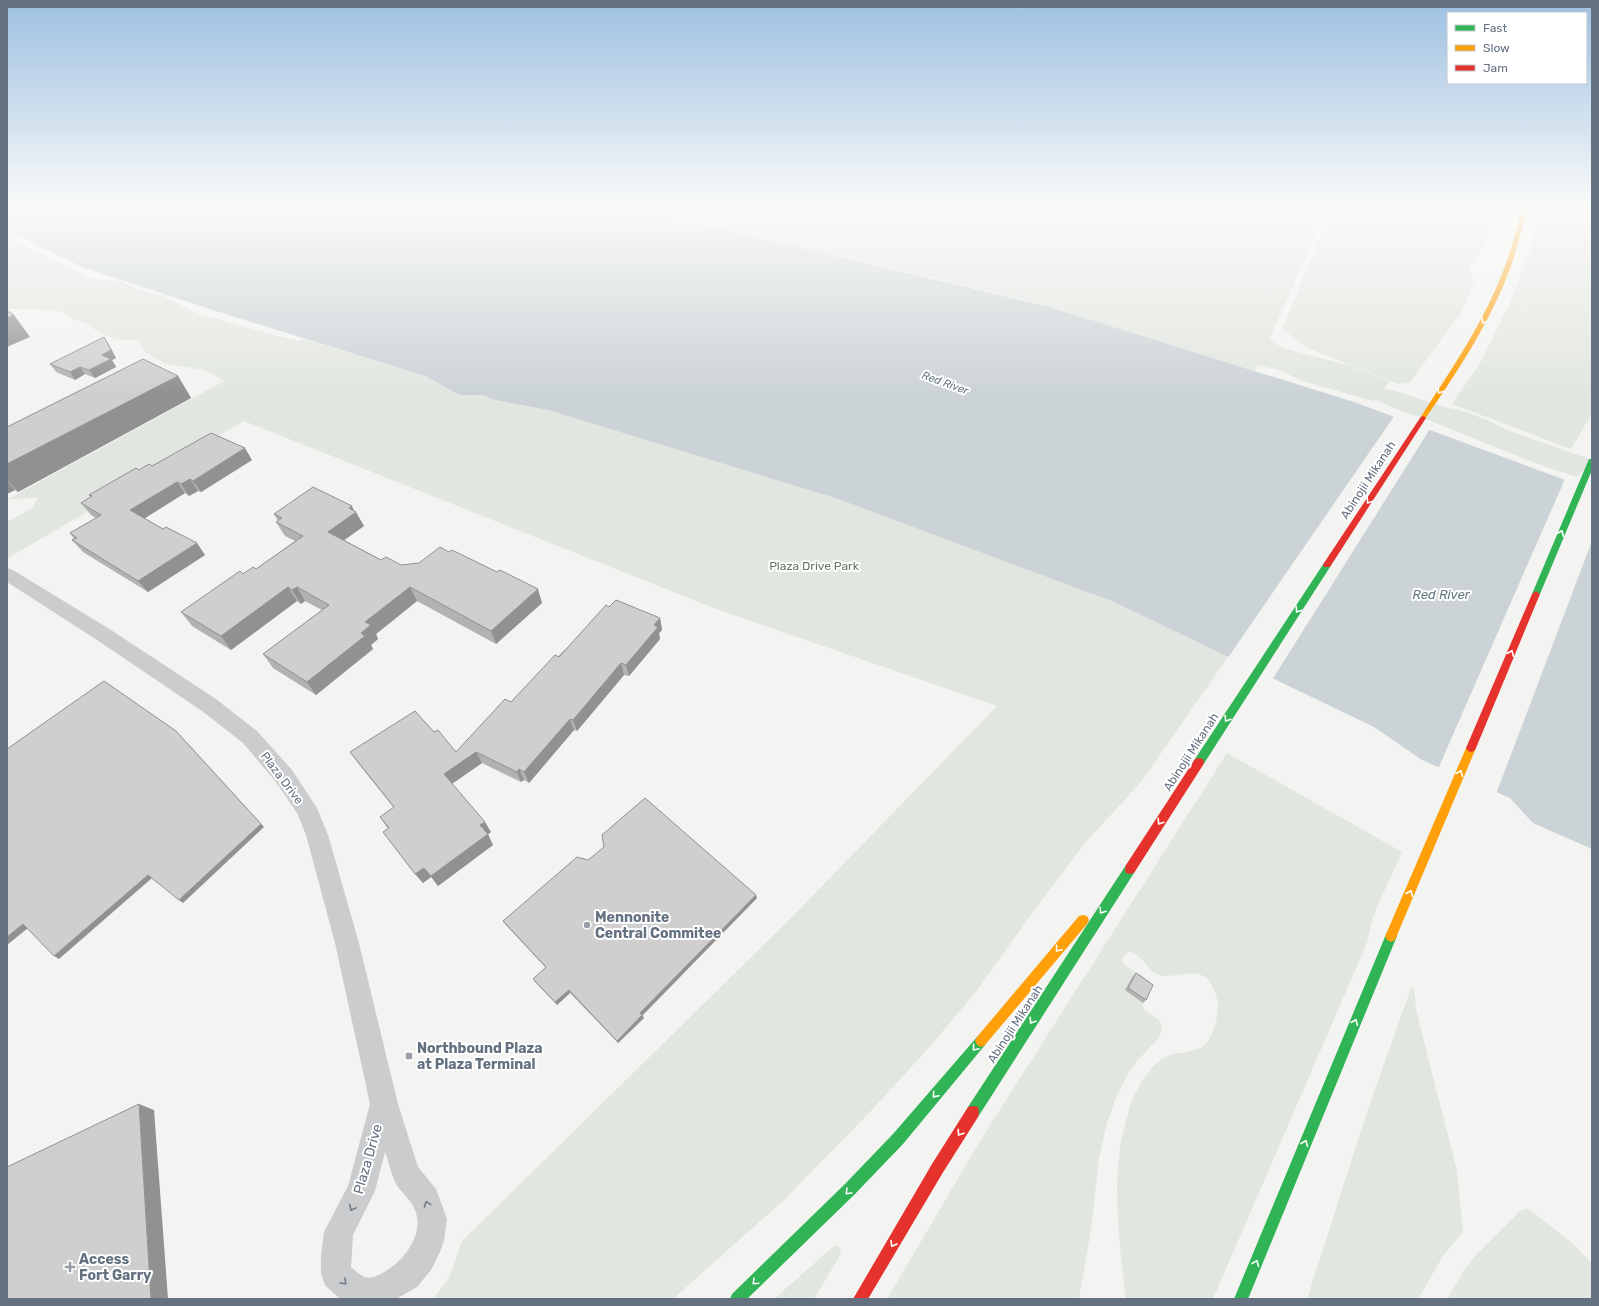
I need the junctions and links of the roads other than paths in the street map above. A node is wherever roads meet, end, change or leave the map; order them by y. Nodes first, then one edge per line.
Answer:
1 (1507, 271) edge
2 (1592, 461) edge
3 (7, 574) edge
4 (1146, 844) junction
5 (384, 1104) junction
6 (737, 1299) edge
7 (860, 1299) edge
8 (1241, 1299) edge

1 -> 4 main road, Abinojii Mikanah
8 -> 2 main road
3 - 5 street, Plaza Drive
4 -> 6 main road
4 -> 7 main road, Abinojii Mikanah
5 -> 5 street, Plaza Drive

